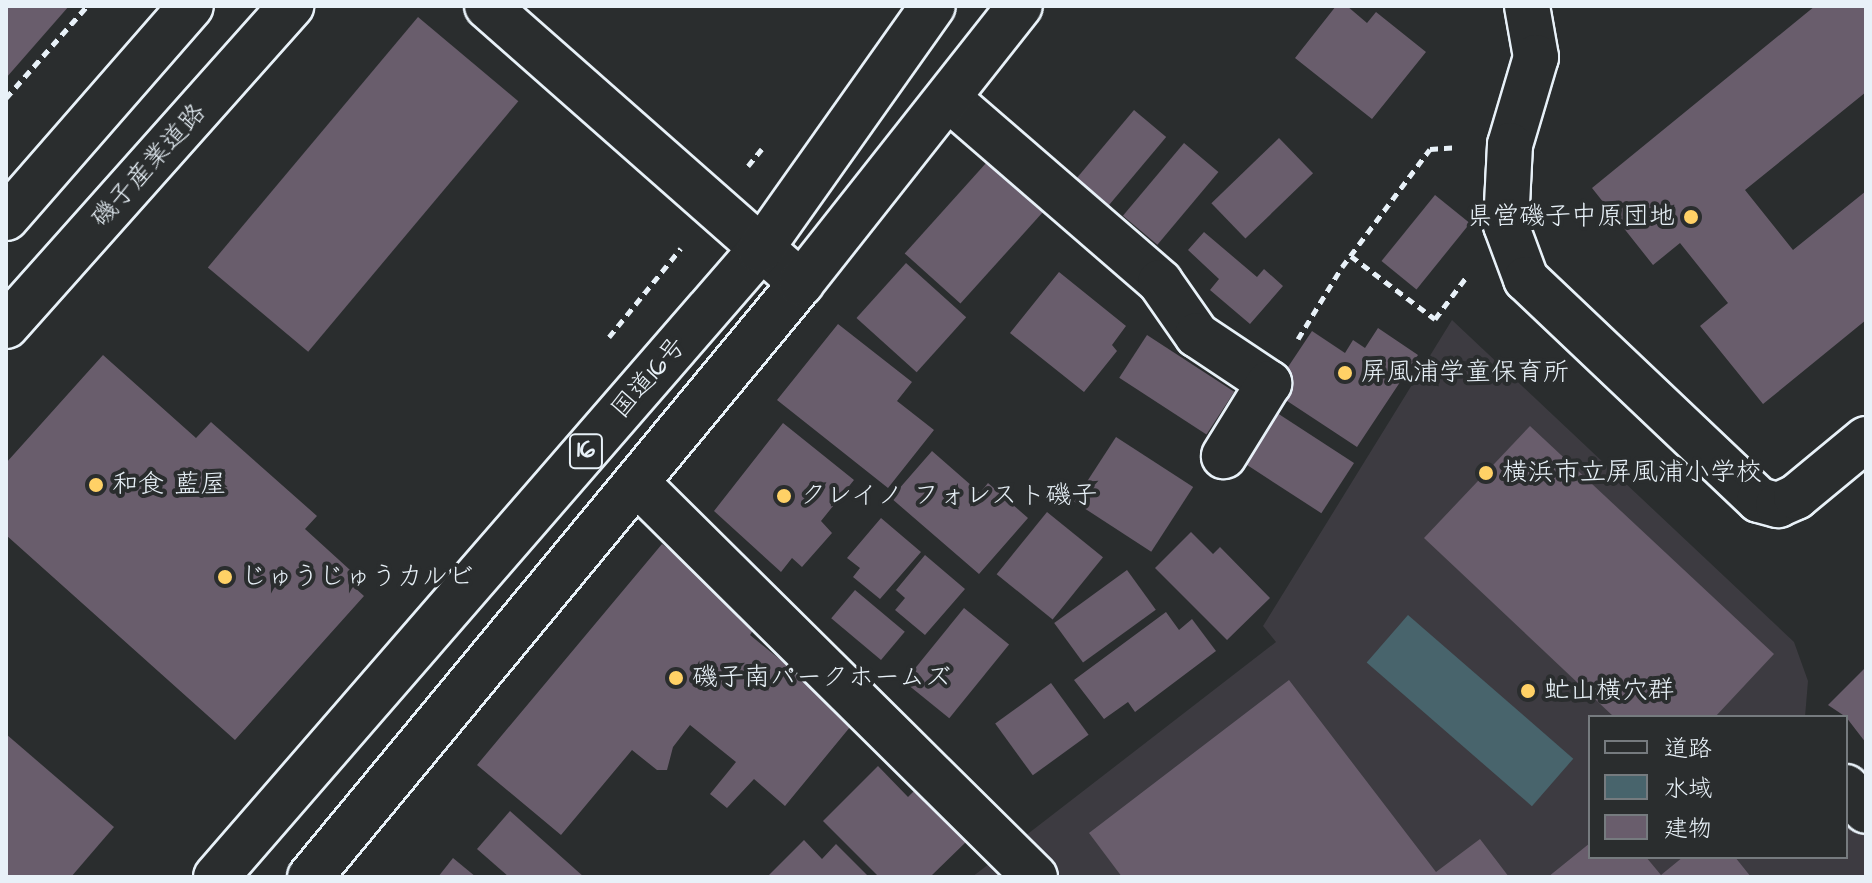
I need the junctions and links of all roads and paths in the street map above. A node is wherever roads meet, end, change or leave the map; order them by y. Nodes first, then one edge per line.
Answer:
1 (87, 6) edge
2 (191, 6) edge
3 (291, 6) edge
4 (487, 6) edge
5 (933, 6) edge
6 (1020, 6) edge
7 (1531, 6) edge
8 (6, 98) edge
9 (949, 99) junction
10 (1510, 145) junction
11 (6, 218) edge
12 (1506, 225) junction
13 (760, 250) junction
14 (1351, 256) junction
15 (801, 283) junction
16 (1316, 311) dead end
17 (6, 326) edge
18 (1866, 439) edge
19 (1224, 456) dead end
20 (637, 483) junction
21 (1848, 789) edge
22 (1866, 811) edge
23 (216, 877) edge
24 (310, 877) edge
25 (1035, 877) edge

1 - 8 path
2 - 11 main road
3 - 17 main road, 磯子産業道路
4 - 13 main road
5 - 13 main road, 国道16号 / 16
6 - 9 main road, 16
7 - 10 main road
9 - 15 main road, 16
9 - 19 main road
10 - 12 main road
10 - 14 path
12 - 14 path
12 - 18 main road
13 - 15 main road
13 - 23 main road, 国道16号 / 16
14 - 16 path
15 - 20 main road, 16
20 - 24 main road, 16
20 - 25 main road
21 - 22 main road

